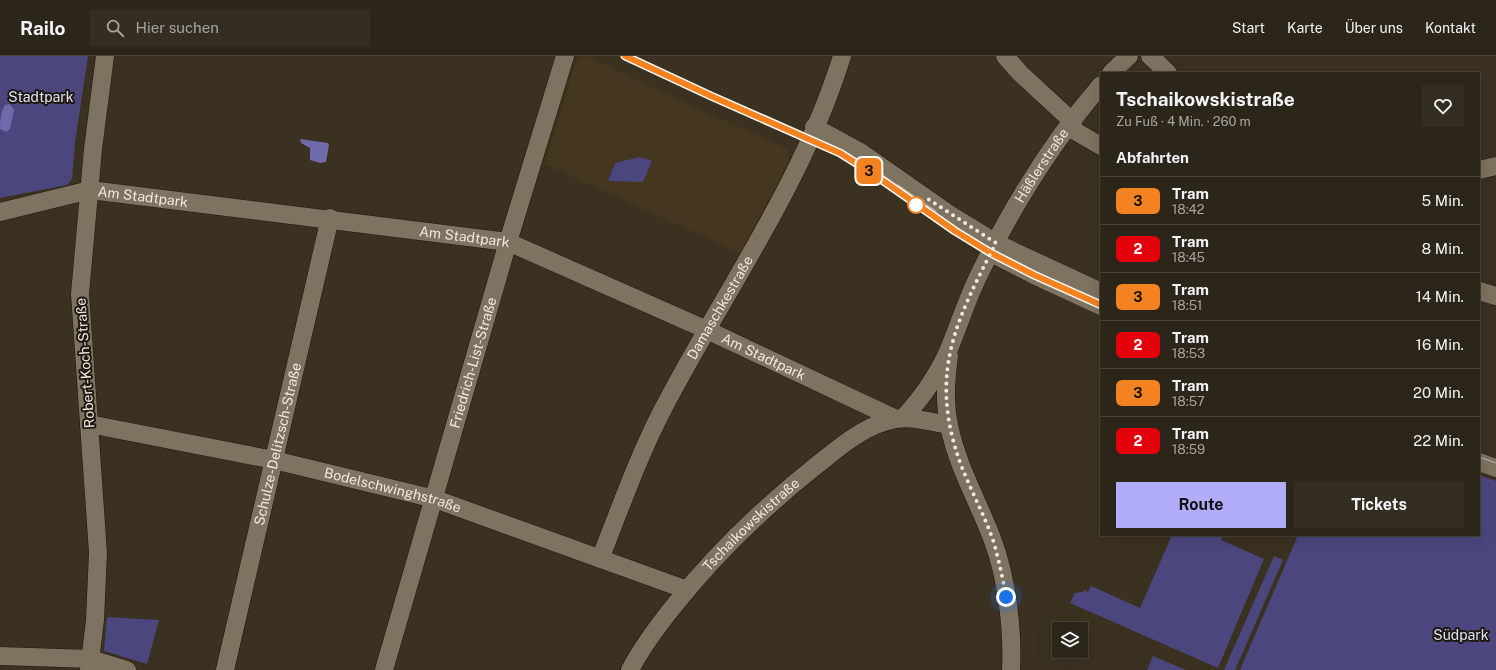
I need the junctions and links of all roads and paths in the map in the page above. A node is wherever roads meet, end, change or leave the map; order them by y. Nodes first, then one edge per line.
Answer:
1 (105, 56) edge
2 (565, 56) edge
3 (842, 56) edge
4 (1004, 56) edge
5 (1129, 56) edge
6 (1150, 56) edge
7 (1113, 72) edge
8 (1167, 72) edge
9 (1100, 86) edge
10 (1070, 124) junction
11 (814, 127) junction
12 (1100, 145) edge
13 (1496, 166) edge
14 (1480, 170) edge
15 (90, 190) junction
16 (0, 212) edge
17 (330, 218) junction
18 (508, 242) junction
19 (994, 248) junction
20 (1480, 290) edge
21 (1100, 292) edge
22 (1496, 296) edge
23 (1100, 306) edge
24 (706, 330) junction
25 (951, 345) junction
26 (900, 418) junction
27 (89, 424) junction
28 (949, 425) junction
29 (1480, 450) edge
30 (1496, 456) edge
31 (274, 460) junction
32 (1480, 462) edge
33 (1496, 468) edge
34 (435, 498) junction
35 (600, 559) junction
36 (687, 590) junction
37 (0, 656) edge
38 (90, 664) edge
39 (128, 670) edge
40 (225, 670) edge
41 (384, 670) edge
42 (630, 670) edge
43 (1010, 670) edge

1 - 15 street, Robert-Koch-Straße
2 - 18 street, Friedrich-List-Straße
3 - 11 street, Damaschkestraße
4 - 10 street
5 - 7 street
6 - 8 street
9 - 10 street, Häßlerstraße
10 - 12 street
10 - 19 street, Häßlerstraße
11 - 19 street
11 - 24 street, Damaschkestraße
13 - 14 street
15 - 16 street, Am Stadtpark
15 - 17 street, Am Stadtpark
15 - 27 street, Robert-Koch-Straße
17 - 18 street, Am Stadtpark
17 - 31 street, Schulze-Delitzsch-Straße
18 - 24 street, Am Stadtpark
18 - 34 street, Friedrich-List-Straße
19 - 21 street
19 - 23 street
19 - 25 street
20 - 22 street
24 - 26 street, Am Stadtpark
24 - 35 street, Damaschkestraße
25 - 26 street
25 - 28 street
26 - 28 street, Tschaikowskistraße
26 - 36 street, Tschaikowskistraße
27 - 31 street, Bodelschwinghstraße
27 - 38 street, Robert-Koch-Straße
28 - 43 street
29 - 30 street
31 - 34 street, Bodelschwinghstraße
31 - 40 street, Schulze-Delitzsch-Straße
32 - 33 street
34 - 35 street, Bodelschwinghstraße
34 - 41 street, Friedrich-List-Straße
35 - 36 street, Bodelschwinghstraße
36 - 42 street, Tschaikowskistraße
37 - 38 street
38 - 39 street

